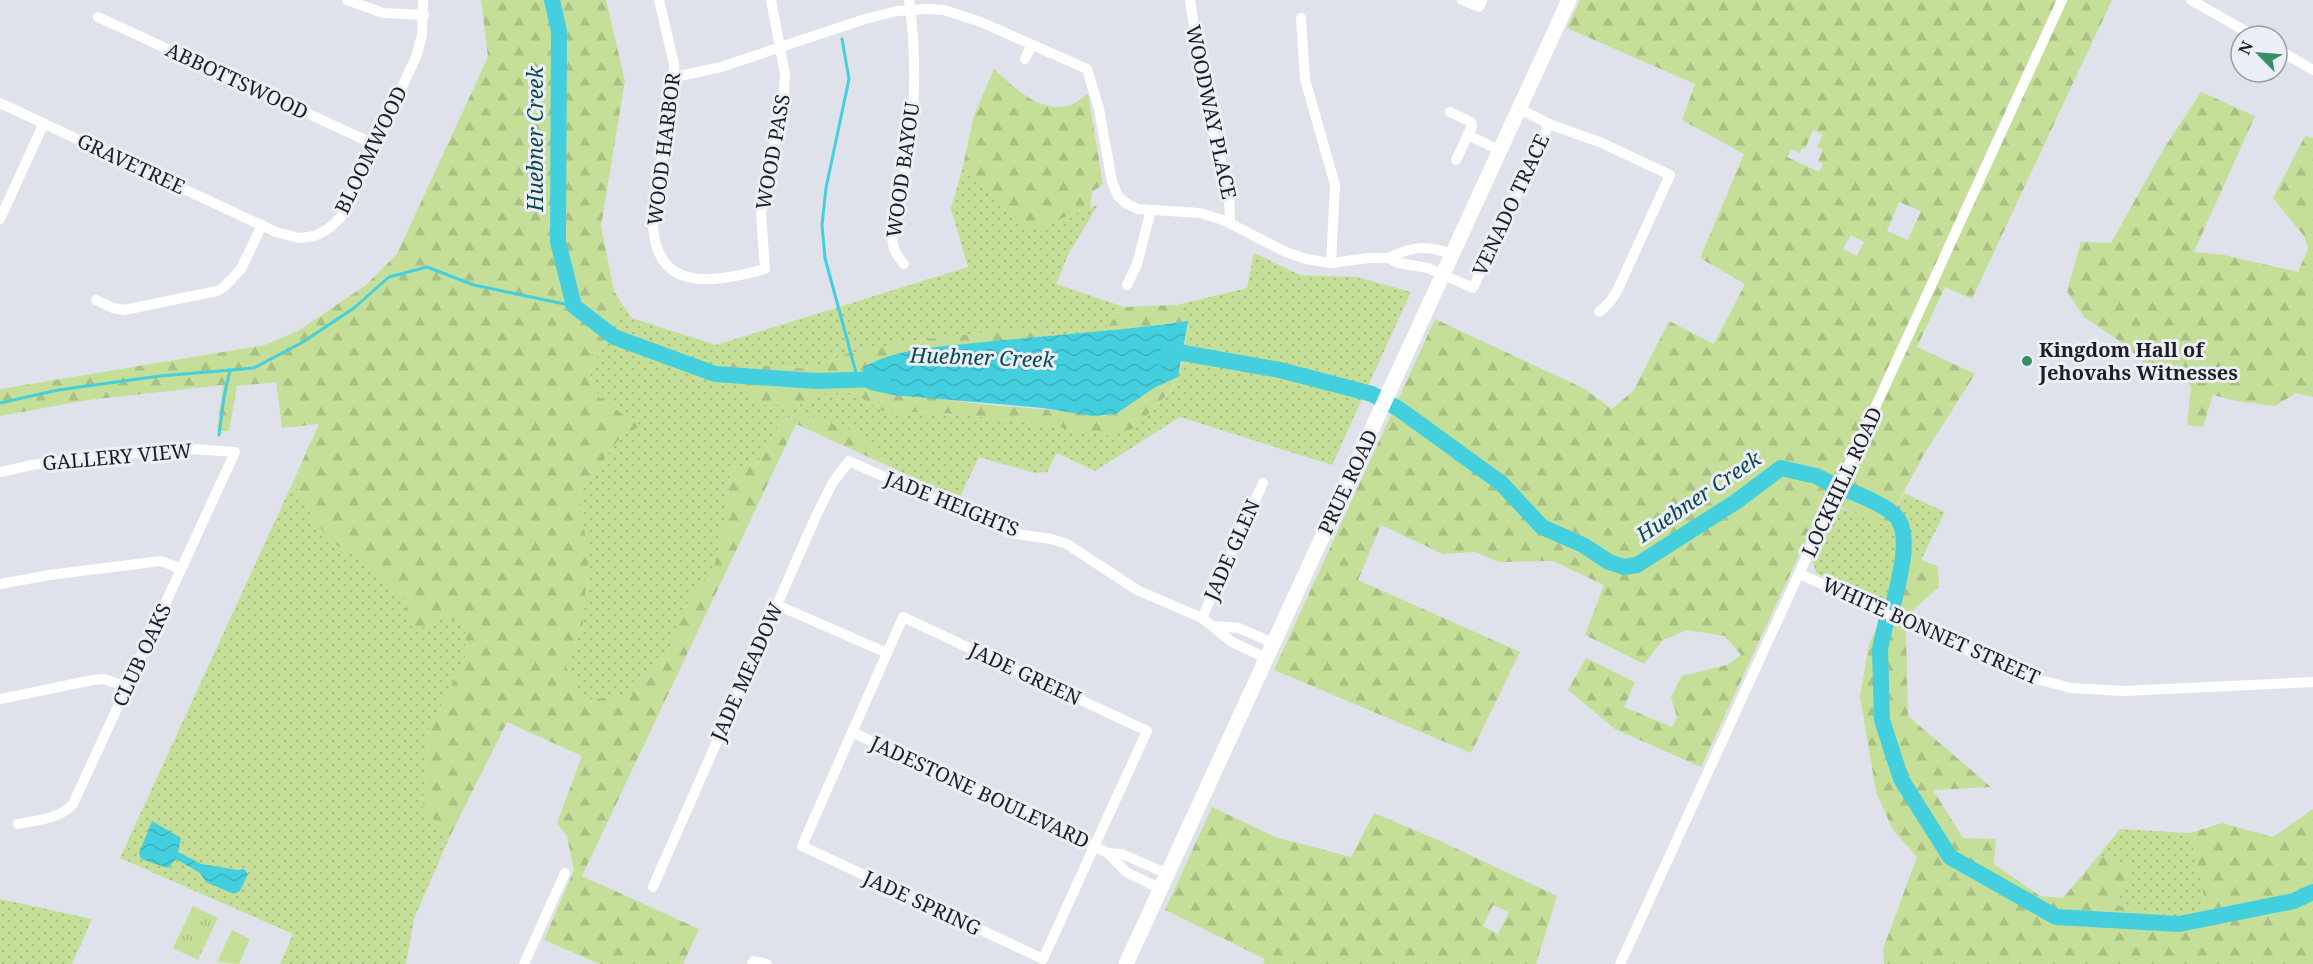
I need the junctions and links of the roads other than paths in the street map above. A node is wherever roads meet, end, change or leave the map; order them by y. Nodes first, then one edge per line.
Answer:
1 (347, 0) edge
2 (423, 0) edge
3 (659, 0) edge
4 (771, 0) edge
5 (1190, 0) edge
6 (1462, 0) edge
7 (1569, 0) edge
8 (2062, 0) edge
9 (2191, 0) edge
10 (1481, 4) edge
11 (910, 5) edge
12 (424, 15) junction
13 (98, 17) dead end
14 (1300, 18) dead end
15 (2233, 24) edge
16 (1031, 45) junction
17 (780, 48) junction
18 (2289, 56) edge
19 (1025, 59) dead end
20 (2313, 70) edge
21 (675, 77) junction
22 (0, 103) edge
23 (1520, 109) junction
24 (1450, 112) dead end
25 (44, 123) junction
26 (1549, 124) junction
27 (1468, 135) junction
28 (376, 145) junction
29 (1501, 151) junction
30 (1456, 160) dead end
31 (1151, 210) junction
32 (0, 219) edge
33 (1230, 223) junction
34 (262, 225) junction
35 (1418, 248) junction
36 (1452, 254) junction
37 (1388, 258) junction
38 (1331, 263) junction
39 (904, 264) dead end
40 (1415, 265) junction
41 (765, 269) joint
42 (1442, 274) junction
43 (1127, 285) dead end
44 (96, 300) dead end
45 (1599, 312) dead end
46 (235, 452) joint
47 (849, 461) joint
48 (0, 472) edge
49 (1263, 483) dead end
50 (181, 568) junction
51 (1800, 574) junction
52 (0, 584) edge
53 (777, 605) junction
54 (1202, 618) junction
55 (1215, 626) junction
56 (1245, 631) junction
57 (1273, 643) junction
58 (1238, 645) junction
59 (887, 653) junction
60 (1266, 658) junction
61 (2313, 682) edge
62 (127, 687) junction
63 (0, 699) edge
64 (852, 732) junction
65 (18, 824) dead end
66 (1094, 846) junction
67 (1108, 853) junction
68 (1139, 861) junction
69 (565, 873) dead end
70 (1168, 874) junction
71 (1132, 875) junction
72 (653, 887) dead end
73 (1161, 889) junction
74 (524, 964) edge
75 (752, 964) edge
76 (767, 964) edge
77 (1126, 964) edge
78 (1620, 964) edge

1 - 12 street
2 - 12 street, BLOOMWOOD
3 - 21 street, WOOD HARBOR
4 - 17 street, WOOD PASS
5 - 33 street, WOODWAY PLACE
6 - 10 street
7 - 23 main road, PRUE ROAD
8 - 51 street, LOCKHILL ROAD
9 - 15 street
11 - 16 street
11 - 17 street
11 - 39 street, WOOD BAYOU
12 - 28 street, BLOOMWOOD
13 - 28 street, ABBOTTSWOOD
14 - 38 street
16 - 19 street
16 - 31 street
17 - 21 street
17 - 41 street, WOOD PASS
18 - 20 street
21 - 41 street, WOOD HARBOR
22 - 25 street, GRAVETREE
23 - 26 street
23 - 29 main road, PRUE ROAD
24 - 27 street
25 - 32 street
25 - 34 street, GRAVETREE
26 - 42 street, VENADO TRACE
26 - 45 street
27 - 29 street
27 - 30 street
28 - 34 street, BLOOMWOOD
29 - 36 main road, PRUE ROAD
31 - 33 street
31 - 43 street
33 - 38 street
34 - 44 street
35 - 36 street
35 - 37 street
35 - 40 street
36 - 42 main road, PRUE ROAD
37 - 38 street
37 - 40 street
40 - 42 street
42 - 57 main road, PRUE ROAD
46 - 48 street, GALLERY VIEW
46 - 50 street, CLUB OAKS
47 - 53 street, JADE MEADOW
47 - 54 street, JADE HEIGHTS
49 - 54 street, JADE GLEN
50 - 52 street
50 - 62 street, CLUB OAKS
51 - 61 street, WHITE BONNET STREET
51 - 78 street, LOCKHILL ROAD
53 - 59 street
53 - 72 street, JADE MEADOW
54 - 55 street, JADE HEIGHTS
55 - 56 street, JADE HEIGHTS
55 - 58 street, JADE HEIGHTS
56 - 57 street, JADE HEIGHTS
56 - 58 street
57 - 60 main road, PRUE ROAD
58 - 60 street, JADE HEIGHTS
59 - 64 street
59 - 66 street, JADE GREEN
60 - 70 main road, PRUE ROAD
62 - 63 street
62 - 65 street, CLUB OAKS
64 - 66 street, JADESTONE BOULEVARD
64 - 66 street, JADE SPRING
66 - 67 street, JADESTONE BOULEVARD
67 - 68 street, JADESTONE BOULEVARD
67 - 71 street, JADESTONE BOULEVARD
68 - 70 street, JADESTONE BOULEVARD
68 - 71 street
69 - 74 street
70 - 73 main road, PRUE ROAD
71 - 73 street, JADESTONE BOULEVARD
73 - 77 main road, PRUE ROAD
75 - 76 street

